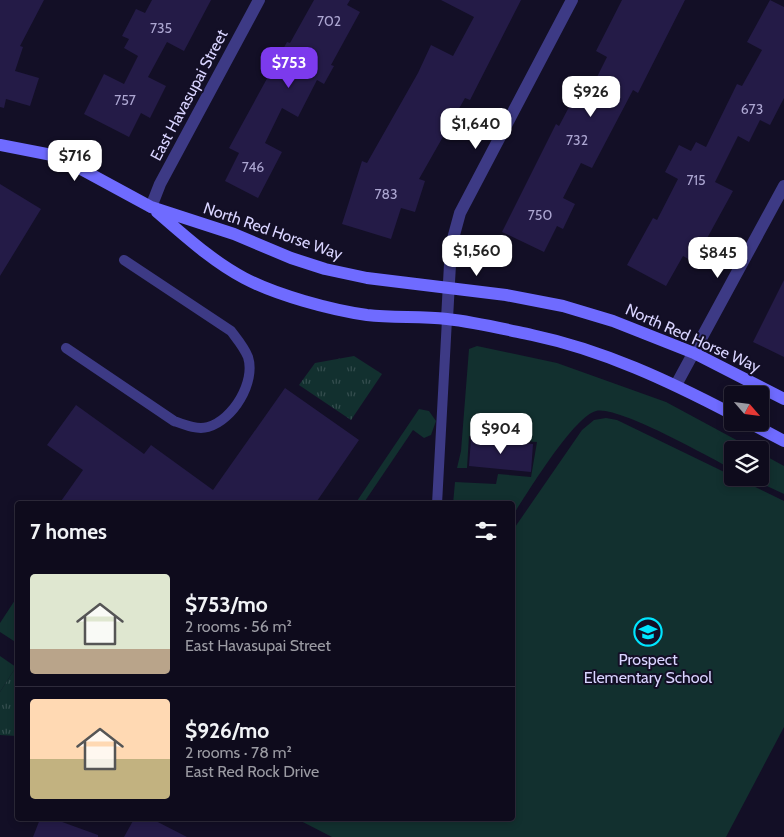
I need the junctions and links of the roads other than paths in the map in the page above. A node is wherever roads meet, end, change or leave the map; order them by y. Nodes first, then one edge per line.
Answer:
1 (258, 0) edge
2 (572, 0) edge
3 (0, 145) edge
4 (784, 186) edge
5 (151, 208) junction
6 (124, 260) dead end
7 (447, 287) junction
8 (447, 319) junction
9 (66, 348) dead end
10 (694, 353) junction
11 (676, 385) junction
12 (784, 399) edge
13 (724, 410) edge
14 (765, 431) edge
15 (784, 441) edge
16 (437, 501) edge

1 - 5 street, East Havasupai Street
2 - 7 street
3 - 5 street, North Red Horse Way
4 - 10 street
5 - 7 street, North Red Horse Way
5 - 8 street, North Red Horse Way
6 - 9 lane
7 - 8 street
7 - 10 street, North Red Horse Way
8 - 11 street, North Red Horse Way
8 - 16 lane
10 - 11 street
10 - 12 street, North Red Horse Way
11 - 13 street, North Red Horse Way
14 - 15 street

